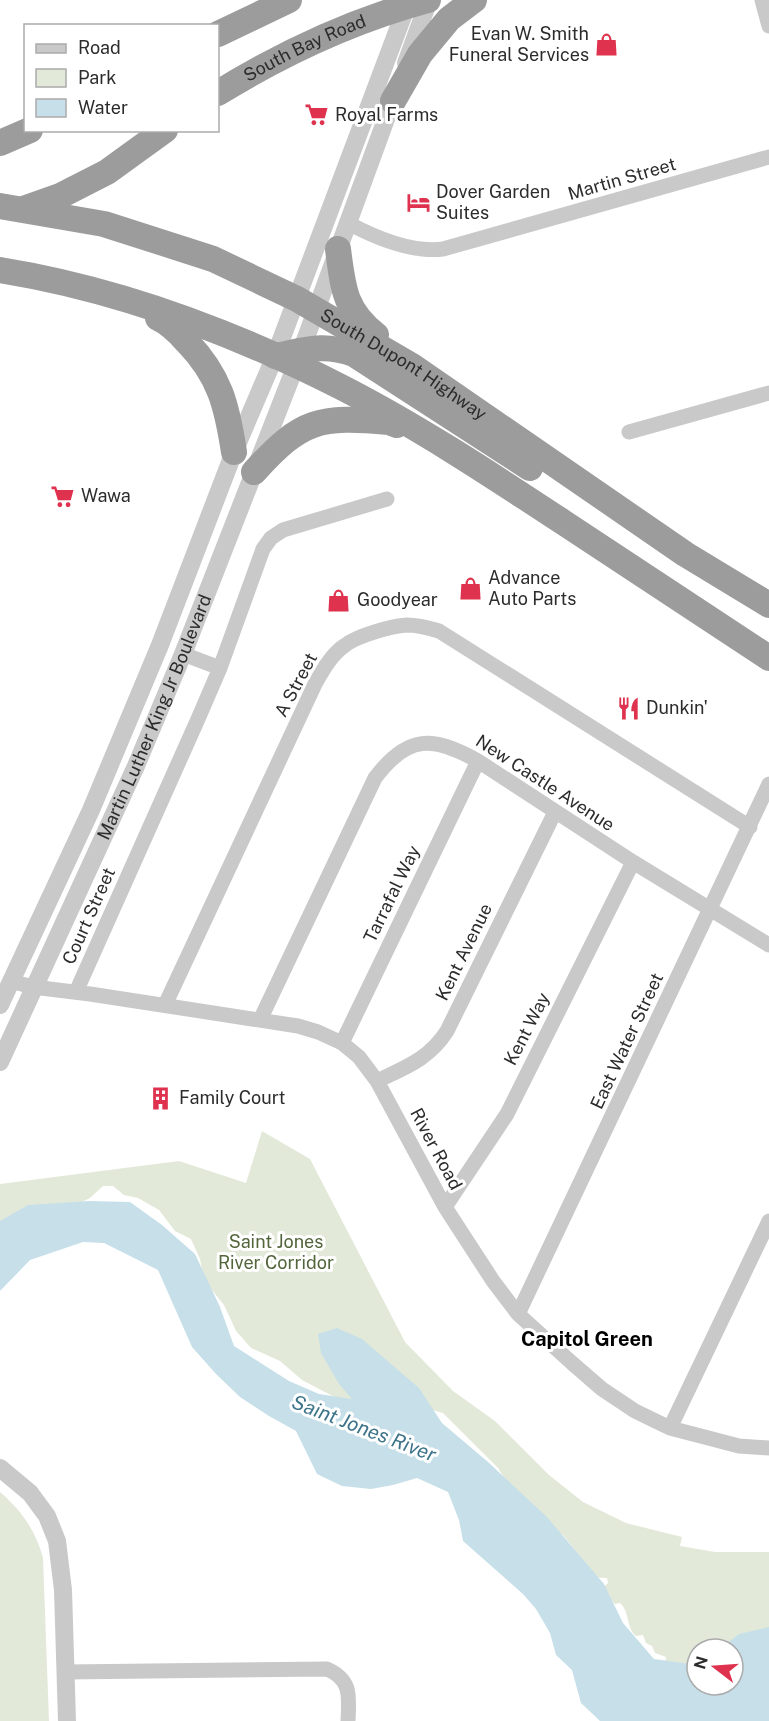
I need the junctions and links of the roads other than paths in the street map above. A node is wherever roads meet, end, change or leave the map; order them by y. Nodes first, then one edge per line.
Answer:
1 (289, 0) edge
2 (373, 0) edge
3 (474, 0) edge
4 (762, 0) edge
5 (418, 2) edge
6 (769, 26) edge
7 (219, 34) edge
8 (306, 44) junction
9 (219, 92) edge
10 (393, 101) junction
11 (25, 132) edge
12 (162, 132) edge
13 (0, 143) edge
14 (769, 157) edge
15 (0, 206) edge
16 (25, 208) junction
17 (0, 218) edge
18 (348, 223) junction
19 (338, 249) junction
20 (0, 270) edge
21 (121, 298) junction
22 (307, 304) junction
23 (291, 358) junction
24 (435, 382) junction
25 (769, 393) edge
26 (629, 432) dead end
27 (426, 435) junction
28 (234, 452) junction
29 (254, 472) junction
30 (387, 499) dead end
31 (686, 554) junction
32 (769, 605) edge
33 (183, 654) junction
34 (767, 659) edge
35 (220, 668) junction
36 (478, 761) junction
37 (769, 784) edge
38 (555, 812) junction
39 (750, 827) junction
40 (633, 862) junction
41 (712, 909) junction
42 (769, 945) edge
43 (10, 981) junction
44 (33, 987) junction
45 (76, 992) junction
46 (0, 1005) edge
47 (165, 1005) junction
48 (260, 1020) junction
49 (342, 1043) junction
50 (0, 1062) edge
51 (377, 1081) junction
52 (445, 1207) junction
53 (769, 1221) edge
54 (518, 1314) junction
55 (670, 1428) junction
56 (769, 1448) edge
57 (1, 1470) edge
58 (66, 1672) junction
59 (67, 1721) edge
60 (348, 1721) edge

1 - 7 highway
2 - 8 highway
3 - 10 highway
4 - 6 street
5 - 8 highway, South Bay Road
5 - 10 street
5 - 22 street
8 - 9 highway, South Bay Road
10 - 18 street
11 - 13 highway
12 - 16 highway
14 - 18 street, Martin Street
15 - 16 highway, South Dupont Highway
16 - 17 highway
16 - 22 highway, South Dupont Highway
18 - 19 street
19 - 22 street
19 - 24 highway
20 - 21 highway
21 - 23 highway
21 - 28 highway
22 - 23 street
22 - 23 street
22 - 24 highway, South Dupont Highway
23 - 27 highway
23 - 28 street, Martin Luther King Jr Boulevard
23 - 29 street, Martin Luther King Jr Boulevard
23 - 31 highway
24 - 31 highway, South Dupont Highway
25 - 26 street
27 - 29 highway
27 - 34 highway
28 - 43 street, Martin Luther King Jr Boulevard
29 - 33 street, Martin Luther King Jr Boulevard
30 - 35 street, Court Street
31 - 32 highway, South Dupont Highway
33 - 35 street
33 - 44 street, Martin Luther King Jr Boulevard
35 - 45 street, Court Street
36 - 38 street, New Castle Avenue
36 - 48 street, New Castle Avenue
36 - 49 street, Tarrafal Way
37 - 39 street, East Water Street
38 - 40 street, New Castle Avenue
38 - 51 street, Kent Avenue
39 - 41 street, East Water Street
39 - 47 street, A Street
40 - 41 street, New Castle Avenue
40 - 52 street, Kent Way
41 - 42 street, New Castle Avenue
41 - 54 street, East Water Street
43 - 44 street, River Road
43 - 46 street, Martin Luther King Jr Boulevard
44 - 45 street, River Road
44 - 50 street, Martin Luther King Jr Boulevard
45 - 47 street, River Road
47 - 48 street, River Road
48 - 49 street, River Road
49 - 51 street, River Road
51 - 52 street, River Road
52 - 54 street, River Road
53 - 55 street
54 - 55 street, River Road
55 - 56 street, River Road
57 - 58 street
58 - 59 street
58 - 60 street

